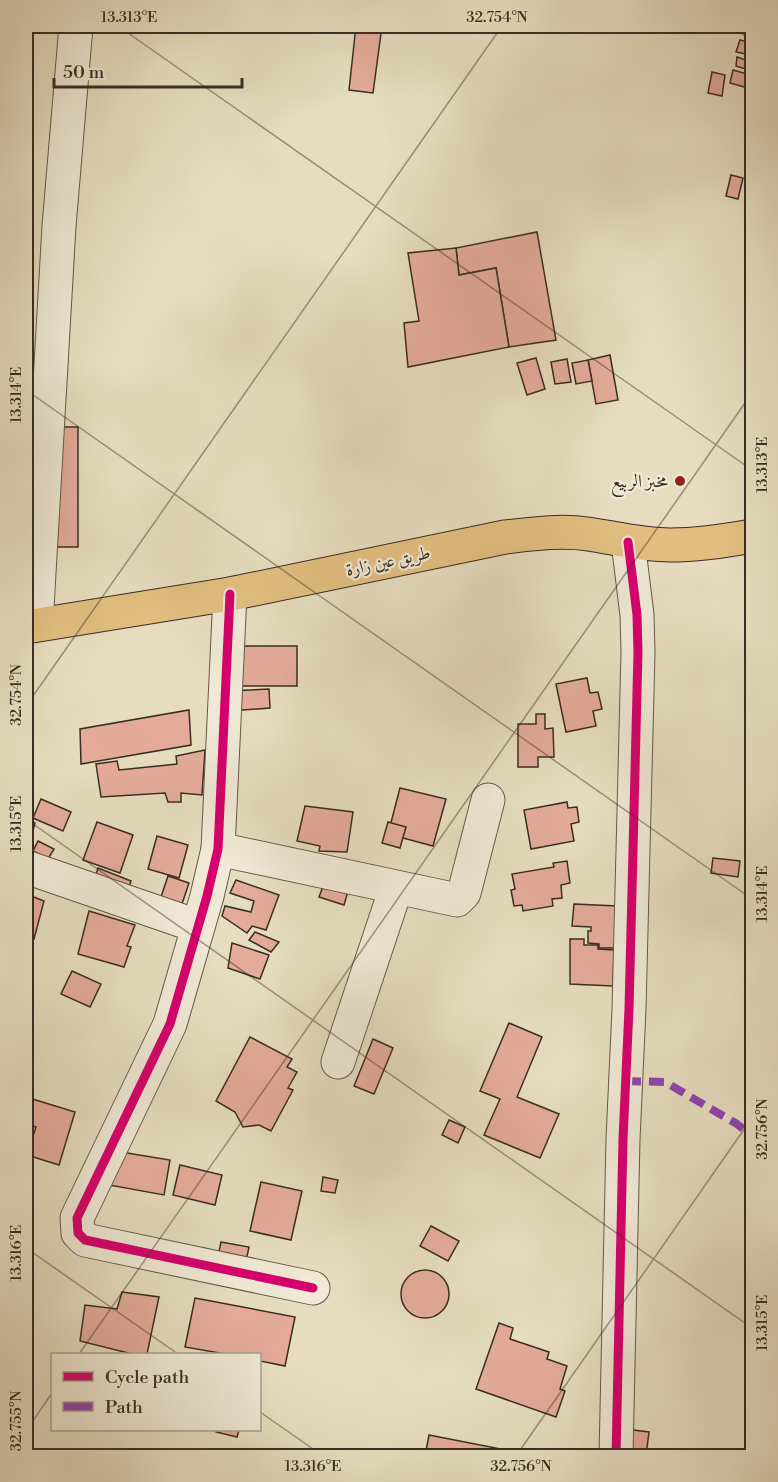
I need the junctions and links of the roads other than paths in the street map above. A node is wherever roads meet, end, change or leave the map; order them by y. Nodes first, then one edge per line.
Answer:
1 (76, 26) edge
2 (753, 536) edge
3 (628, 542) junction
4 (230, 594) junction
5 (31, 626) edge
6 (488, 800) dead end
7 (218, 849) junction
8 (26, 867) edge
9 (396, 888) junction
10 (197, 926) junction
11 (338, 1062) dead end
12 (313, 1288) dead end
13 (616, 1456) edge

1 - 5 street
2 - 3 main road, طريق عين زارة
3 - 4 main road, طريق عين زارة
3 - 13 street
4 - 5 main road, طريق عين زارة
4 - 7 street
6 - 9 street
7 - 9 street
7 - 10 street
8 - 10 street
9 - 11 street
10 - 12 street

